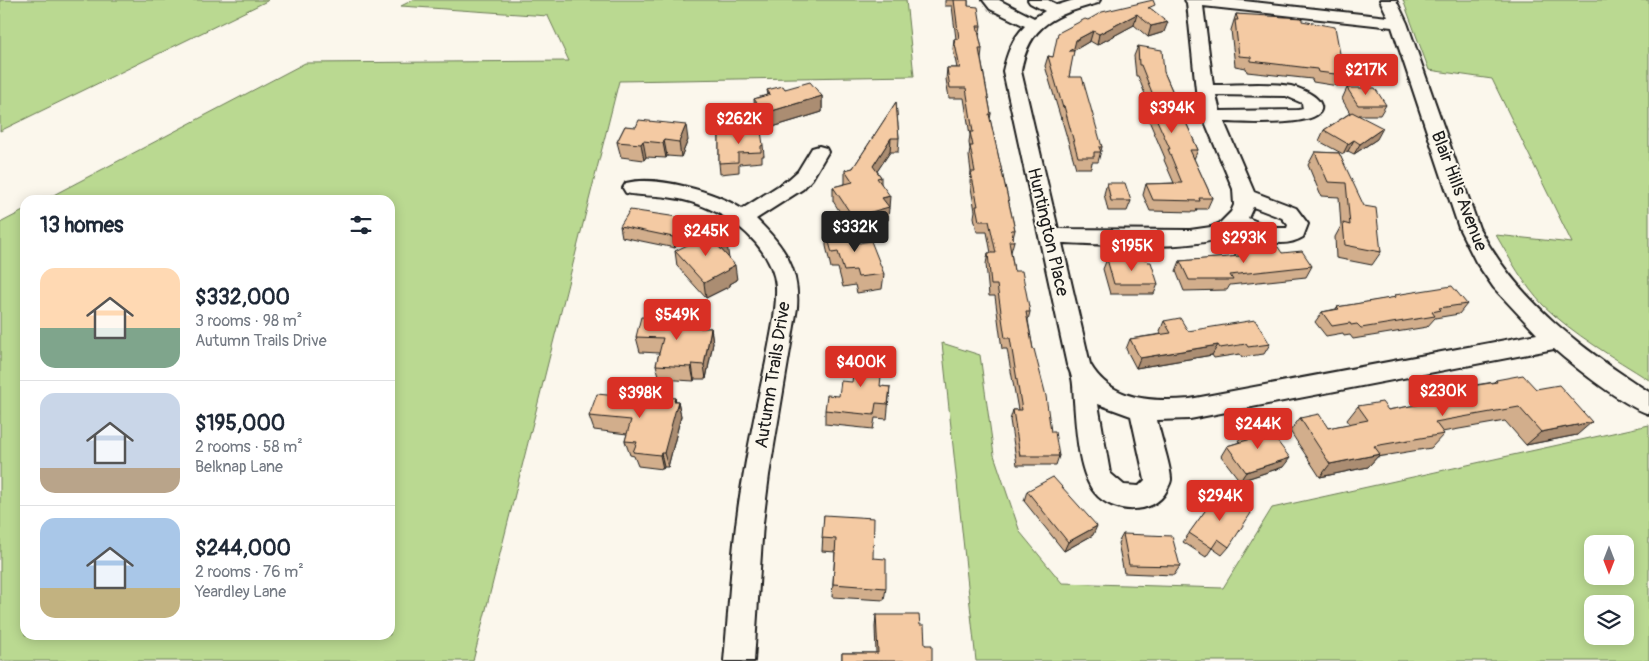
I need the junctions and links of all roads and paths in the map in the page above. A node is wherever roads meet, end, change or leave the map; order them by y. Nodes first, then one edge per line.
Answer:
1 (991, 0) edge
2 (1036, 0) edge
3 (1092, 0) edge
4 (1194, 0) edge
5 (1388, 0) edge
6 (1062, 9) junction
7 (1399, 23) junction
8 (1034, 24) junction
9 (1205, 90) junction
10 (1212, 117) junction
11 (819, 152) dead end
12 (633, 188) dead end
13 (1245, 196) junction
14 (742, 218) junction
15 (1235, 221) junction
16 (1049, 236) junction
17 (1558, 339) junction
18 (1084, 379) junction
19 (1649, 404) edge
20 (1142, 410) junction
21 (739, 661) edge

1 - 8 street
2 - 6 street
3 - 6 street, Huntington Place
4 - 7 street
4 - 9 street
5 - 7 street, Blair Hills Avenue
6 - 8 street, Huntington Place
7 - 17 street, Blair Hills Avenue
8 - 16 street, Huntington Place
9 - 10 street
9 - 10 street
10 - 13 street
11 - 14 street
12 - 14 street, Autumn Trails Drive
13 - 15 street
13 - 15 street
14 - 21 street, Autumn Trails Drive
15 - 16 street
16 - 18 street, Huntington Place
17 - 19 street, Blair Hills Avenue
17 - 20 street
18 - 20 street
18 - 20 street, Huntington Place

